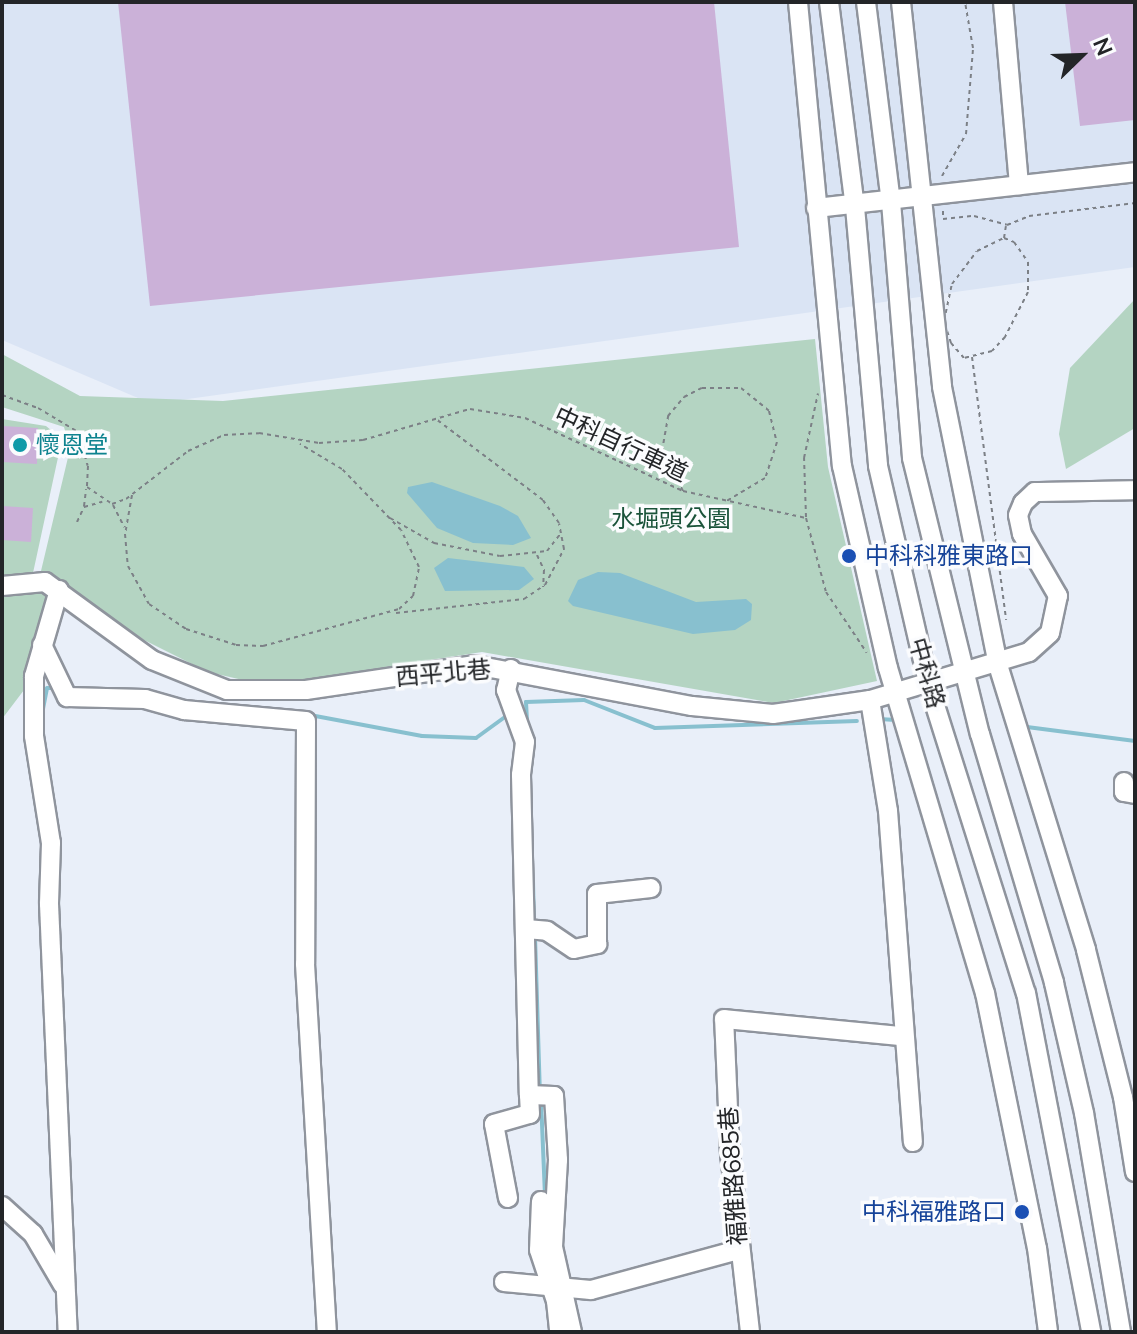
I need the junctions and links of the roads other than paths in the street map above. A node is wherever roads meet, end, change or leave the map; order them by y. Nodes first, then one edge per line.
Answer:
1 (798, 2) edge
2 (829, 2) edge
3 (866, 2) edge
4 (901, 2) edge
5 (1003, 2) edge
6 (1135, 172) edge
7 (1019, 185) junction
8 (923, 198) junction
9 (891, 202) junction
10 (855, 207) junction
11 (816, 208) junction
12 (1135, 490) edge
13 (2, 586) edge
14 (52, 586) junction
15 (42, 645) junction
16 (998, 665) junction
17 (511, 669) junction
18 (965, 673) junction
19 (928, 683) junction
20 (896, 693) junction
21 (870, 700) junction
22 (651, 888) dead end
23 (526, 929) junction
24 (901, 1036) junction
25 (529, 1095) junction
26 (913, 1142) dead end
27 (1135, 1172) edge
28 (508, 1198) dead end
29 (541, 1201) dead end
30 (2, 1206) edge
31 (738, 1250) junction
32 (504, 1282) dead end
33 (64, 1286) junction
34 (557, 1287) junction
35 (68, 1332) edge
36 (327, 1332) edge
37 (559, 1332) edge
38 (572, 1332) edge
39 (750, 1332) edge
40 (1048, 1332) edge
41 (1091, 1332) edge
42 (1121, 1332) edge

1 - 11 street, 中科路
2 - 10 street, 中科路
3 - 9 street, 中科路
4 - 8 street
5 - 7 street
6 - 7 street
7 - 8 street
8 - 9 street
8 - 16 street
9 - 10 street
9 - 18 street, 中科路
10 - 11 street
10 - 19 street, 中科路
11 - 20 street, 中科路
12 - 16 street, 西平北巷
13 - 14 street
14 - 15 street
14 - 17 street, 西平北巷
15 - 33 street
15 - 36 street
16 - 18 street, 西平北巷
16 - 27 street
17 - 21 street, 西平北巷
17 - 23 street
18 - 19 street, 西平北巷
18 - 42 street, 中科路
19 - 20 street, 西平北巷
19 - 41 street, 中科路
20 - 21 street, 西平北巷
20 - 40 street, 中科路
21 - 24 street
22 - 23 street
23 - 25 street
24 - 26 street
24 - 31 street, 福雅路685巷
25 - 28 street
25 - 34 street
29 - 34 street
30 - 33 street
31 - 34 street
31 - 39 street, 福雅路685巷
32 - 34 street
33 - 35 street
34 - 37 street
34 - 38 street

